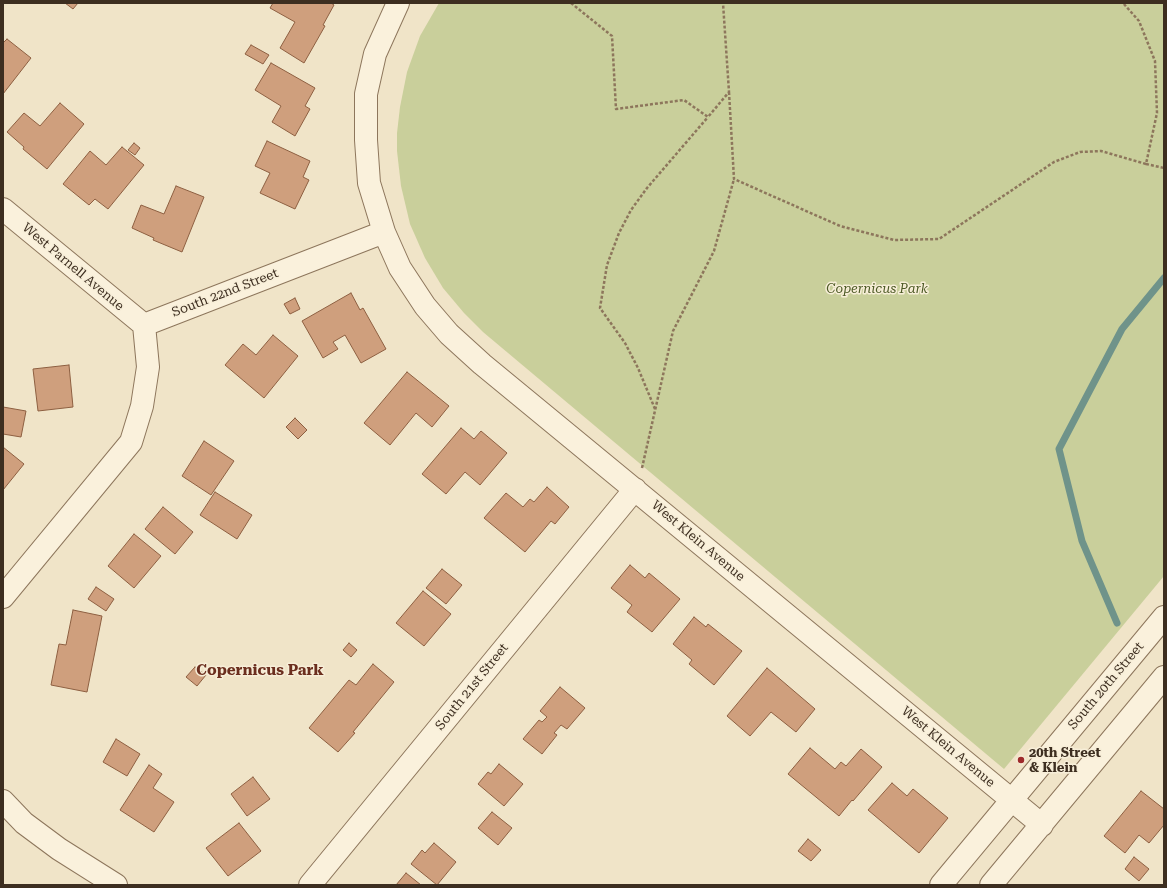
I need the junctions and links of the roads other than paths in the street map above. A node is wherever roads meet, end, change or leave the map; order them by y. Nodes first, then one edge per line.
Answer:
1 (398, 3) edge
2 (3, 208) edge
3 (384, 232) junction
4 (144, 325) junction
5 (634, 489) junction
6 (3, 597) edge
7 (1164, 617) edge
8 (1164, 676) edge
9 (1011, 800) junction
10 (3, 801) edge
11 (1042, 825) junction
12 (116, 885) edge
13 (310, 885) edge
14 (942, 885) edge
15 (991, 885) edge

1 - 3 street
2 - 4 street, West Parnell Avenue
3 - 4 street, South 22nd Street
3 - 5 street, West Klein Avenue
4 - 6 street
5 - 9 street, West Klein Avenue
5 - 13 street, South 21st Street
7 - 9 street, South 20th Street
8 - 11 street
9 - 11 street, West Klein Avenue
9 - 14 street, South 20th Street
10 - 12 street
11 - 15 street

